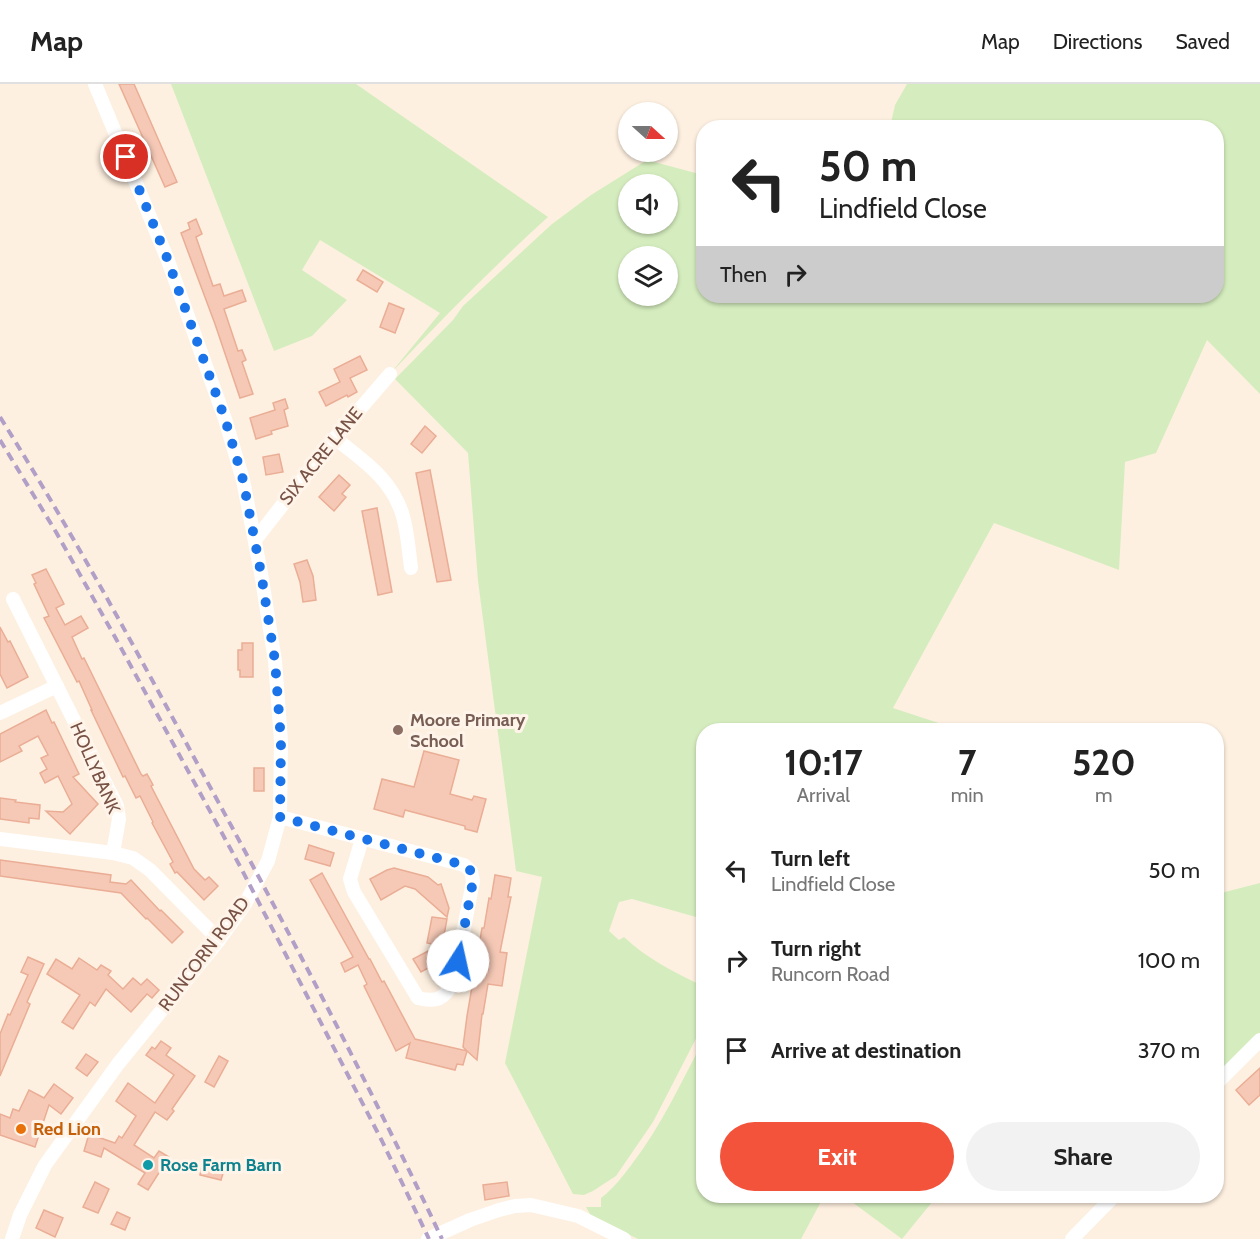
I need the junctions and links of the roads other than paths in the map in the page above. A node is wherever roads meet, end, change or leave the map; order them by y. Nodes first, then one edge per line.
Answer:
1 (95, 84) edge
2 (390, 374) dead end
3 (335, 438) junction
4 (255, 540) junction
5 (411, 568) dead end
6 (13, 599) dead end
7 (57, 686) junction
8 (0, 713) edge
9 (280, 817) junction
10 (0, 838) edge
11 (362, 839) junction
12 (112, 853) junction
13 (219, 940) junction
14 (1260, 1040) edge
15 (1224, 1076) edge
16 (1107, 1203) edge
17 (12, 1239) edge
18 (428, 1239) edge
19 (624, 1239) edge
20 (1072, 1239) edge

1 - 4 street, RUNCORN ROAD
2 - 3 street, SIX ACRE LANE
3 - 4 street, SIX ACRE LANE
3 - 5 street
4 - 9 street, RUNCORN ROAD
6 - 7 street, HOLLYBANK
7 - 8 street
7 - 12 street, HOLLYBANK
9 - 11 street
9 - 13 street, RUNCORN ROAD
10 - 12 street
11 - 11 street
12 - 13 street
13 - 17 street, RUNCORN ROAD
14 - 15 street
16 - 20 street
18 - 19 street

